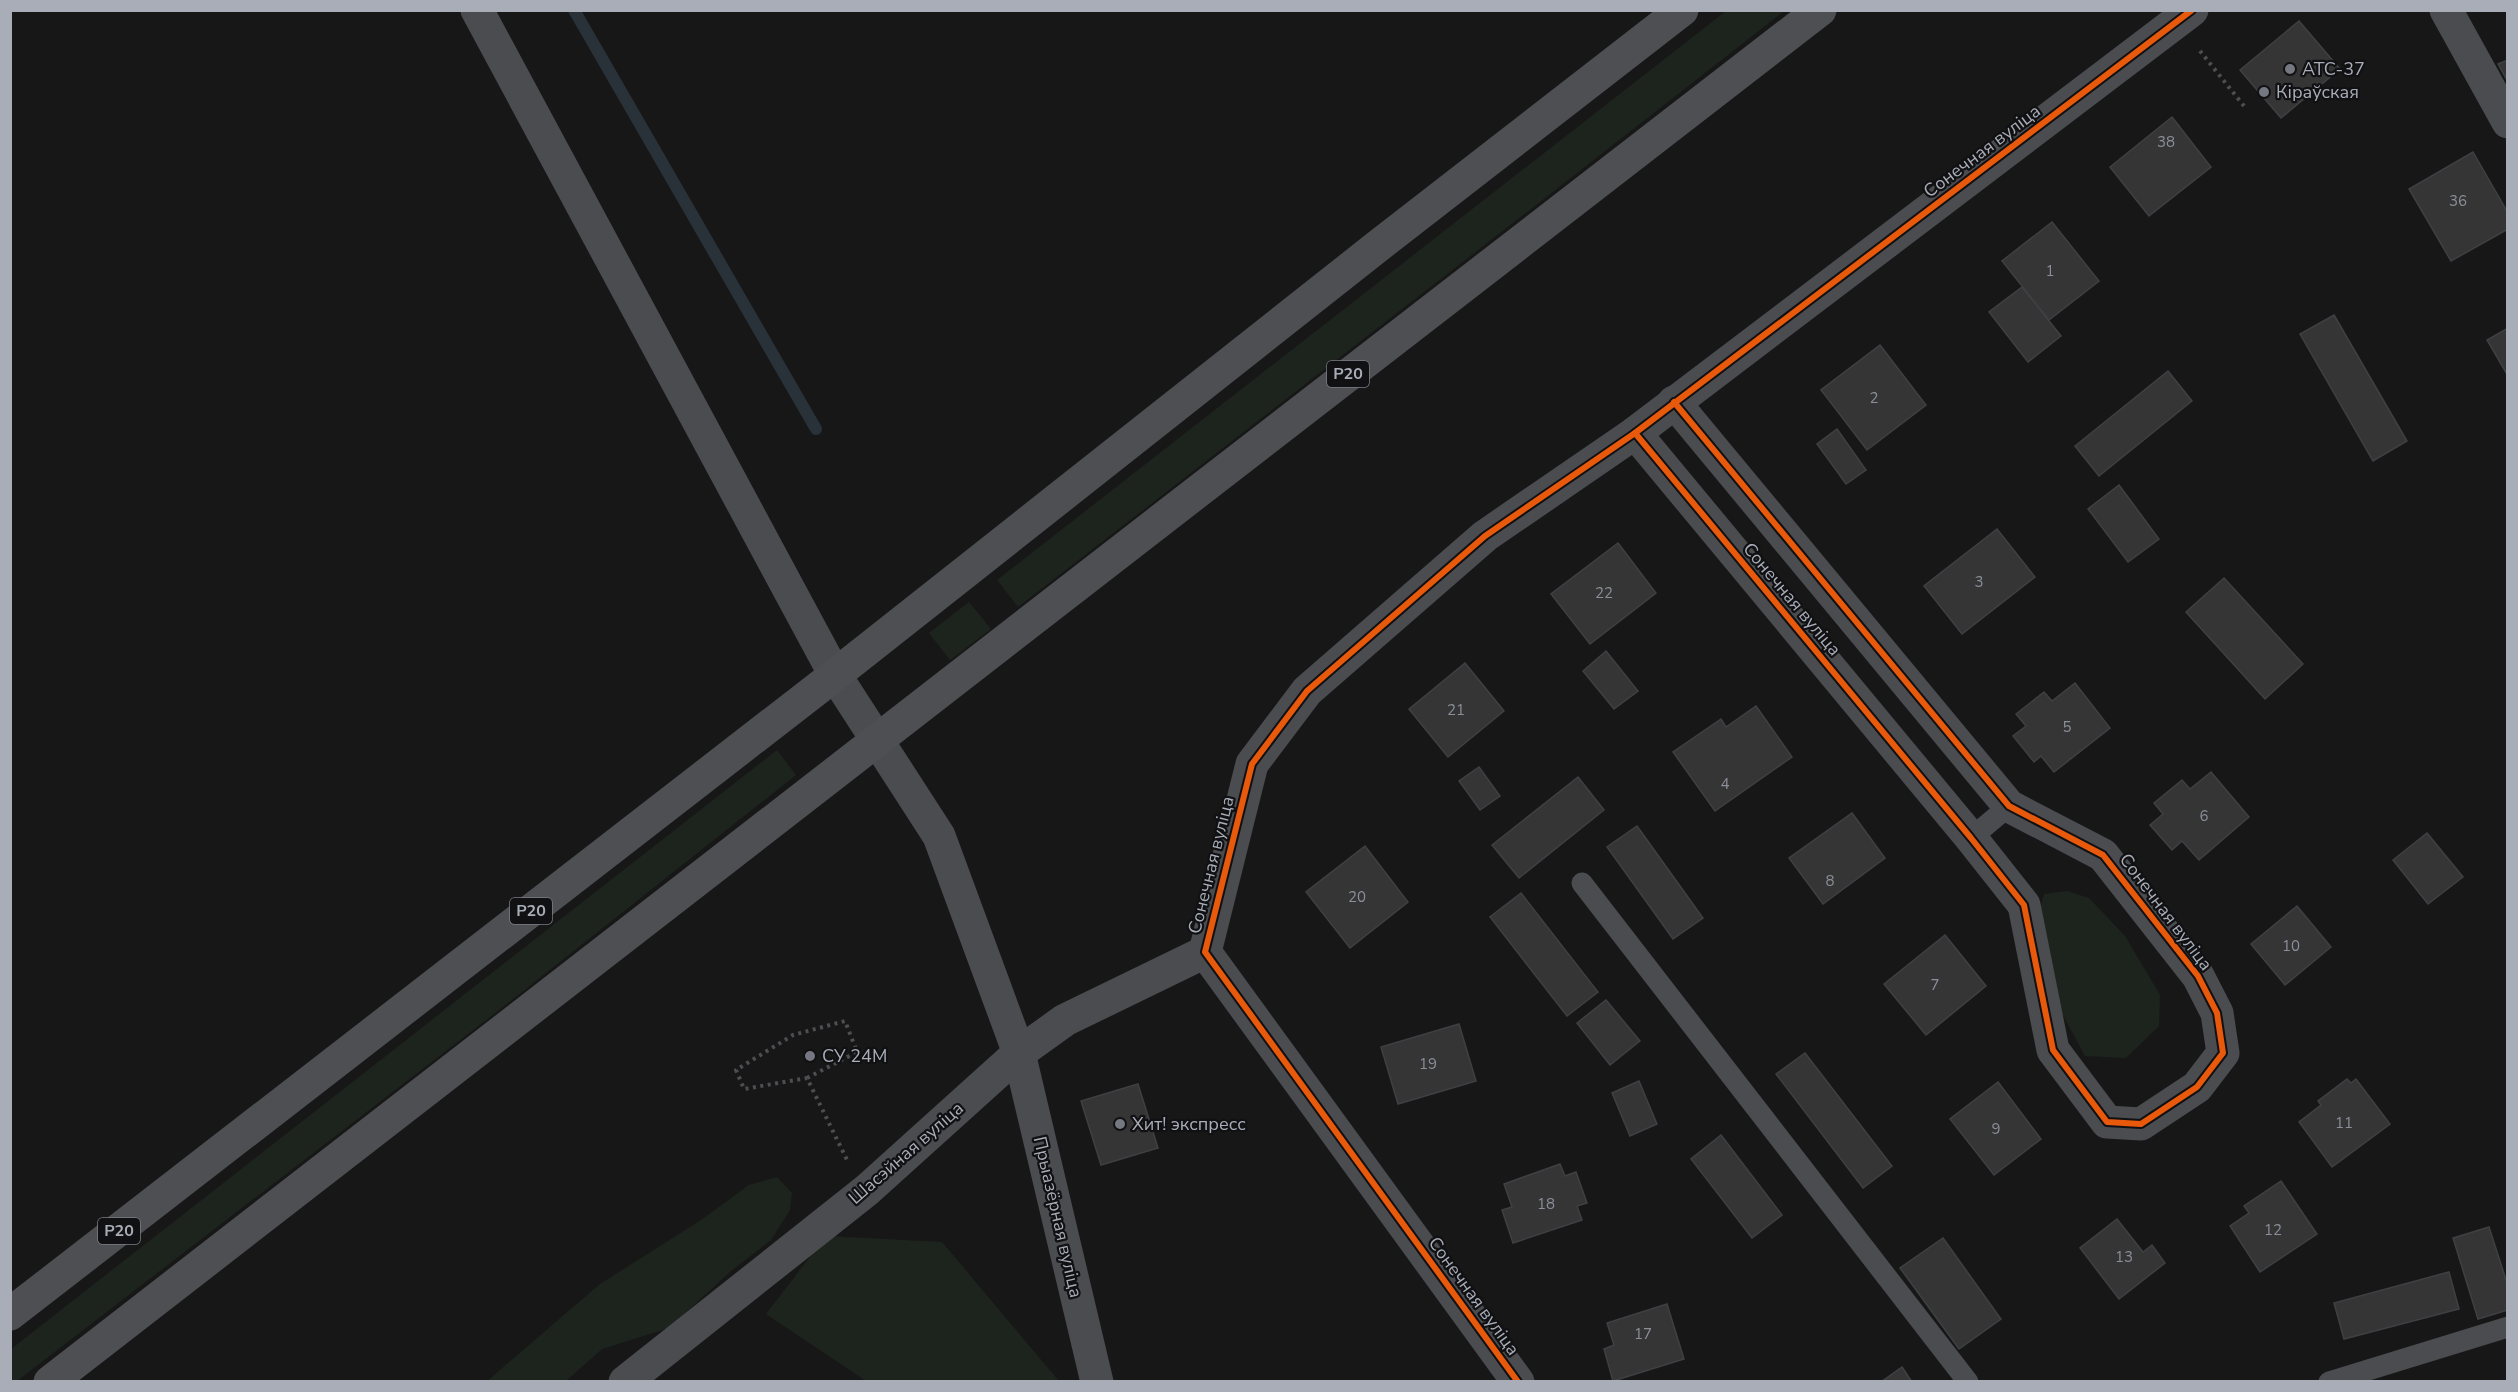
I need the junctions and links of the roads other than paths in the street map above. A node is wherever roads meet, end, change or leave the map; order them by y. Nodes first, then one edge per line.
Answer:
1 (477, 10) edge
2 (1682, 10) edge
3 (1820, 10) edge
4 (2446, 10) edge
5 (2185, 16) edge
6 (2508, 122) edge
7 (1674, 402) junction
8 (1635, 433) junction
9 (835, 675) junction
10 (878, 741) junction
11 (2009, 806) junction
12 (1971, 838) junction
13 (1582, 883) dead end
14 (1204, 952) junction
15 (1019, 1053) junction
16 (10, 1314) edge
17 (2508, 1327) edge
18 (50, 1382) edge
19 (625, 1382) edge
20 (1097, 1382) edge
21 (1518, 1382) edge
22 (1968, 1382) edge
23 (2329, 1382) edge

1 - 9 street, Прыазёрная вуліца
2 - 9 main road, Р20
3 - 10 main road, Р20
4 - 6 street
5 - 7 street, Сонечная вуліца
7 - 8 street, Сонечная вуліца
7 - 11 street, Сонечная вуліца
8 - 12 street, Сонечная вуліца
8 - 14 street, Сонечная вуліца
9 - 10 street, Прыазёрная вуліца
9 - 16 main road, Р20
10 - 15 street, Прыазёрная вуліца
10 - 18 main road, Р20
11 - 12 lane
11 - 12 street, Сонечная вуліца
13 - 22 lane
14 - 15 street, Шасэйная вуліца
14 - 21 street, Сонечная вуліца
15 - 19 street, Шасэйная вуліца
15 - 20 street, Прыазёрная вуліца
17 - 23 lane

